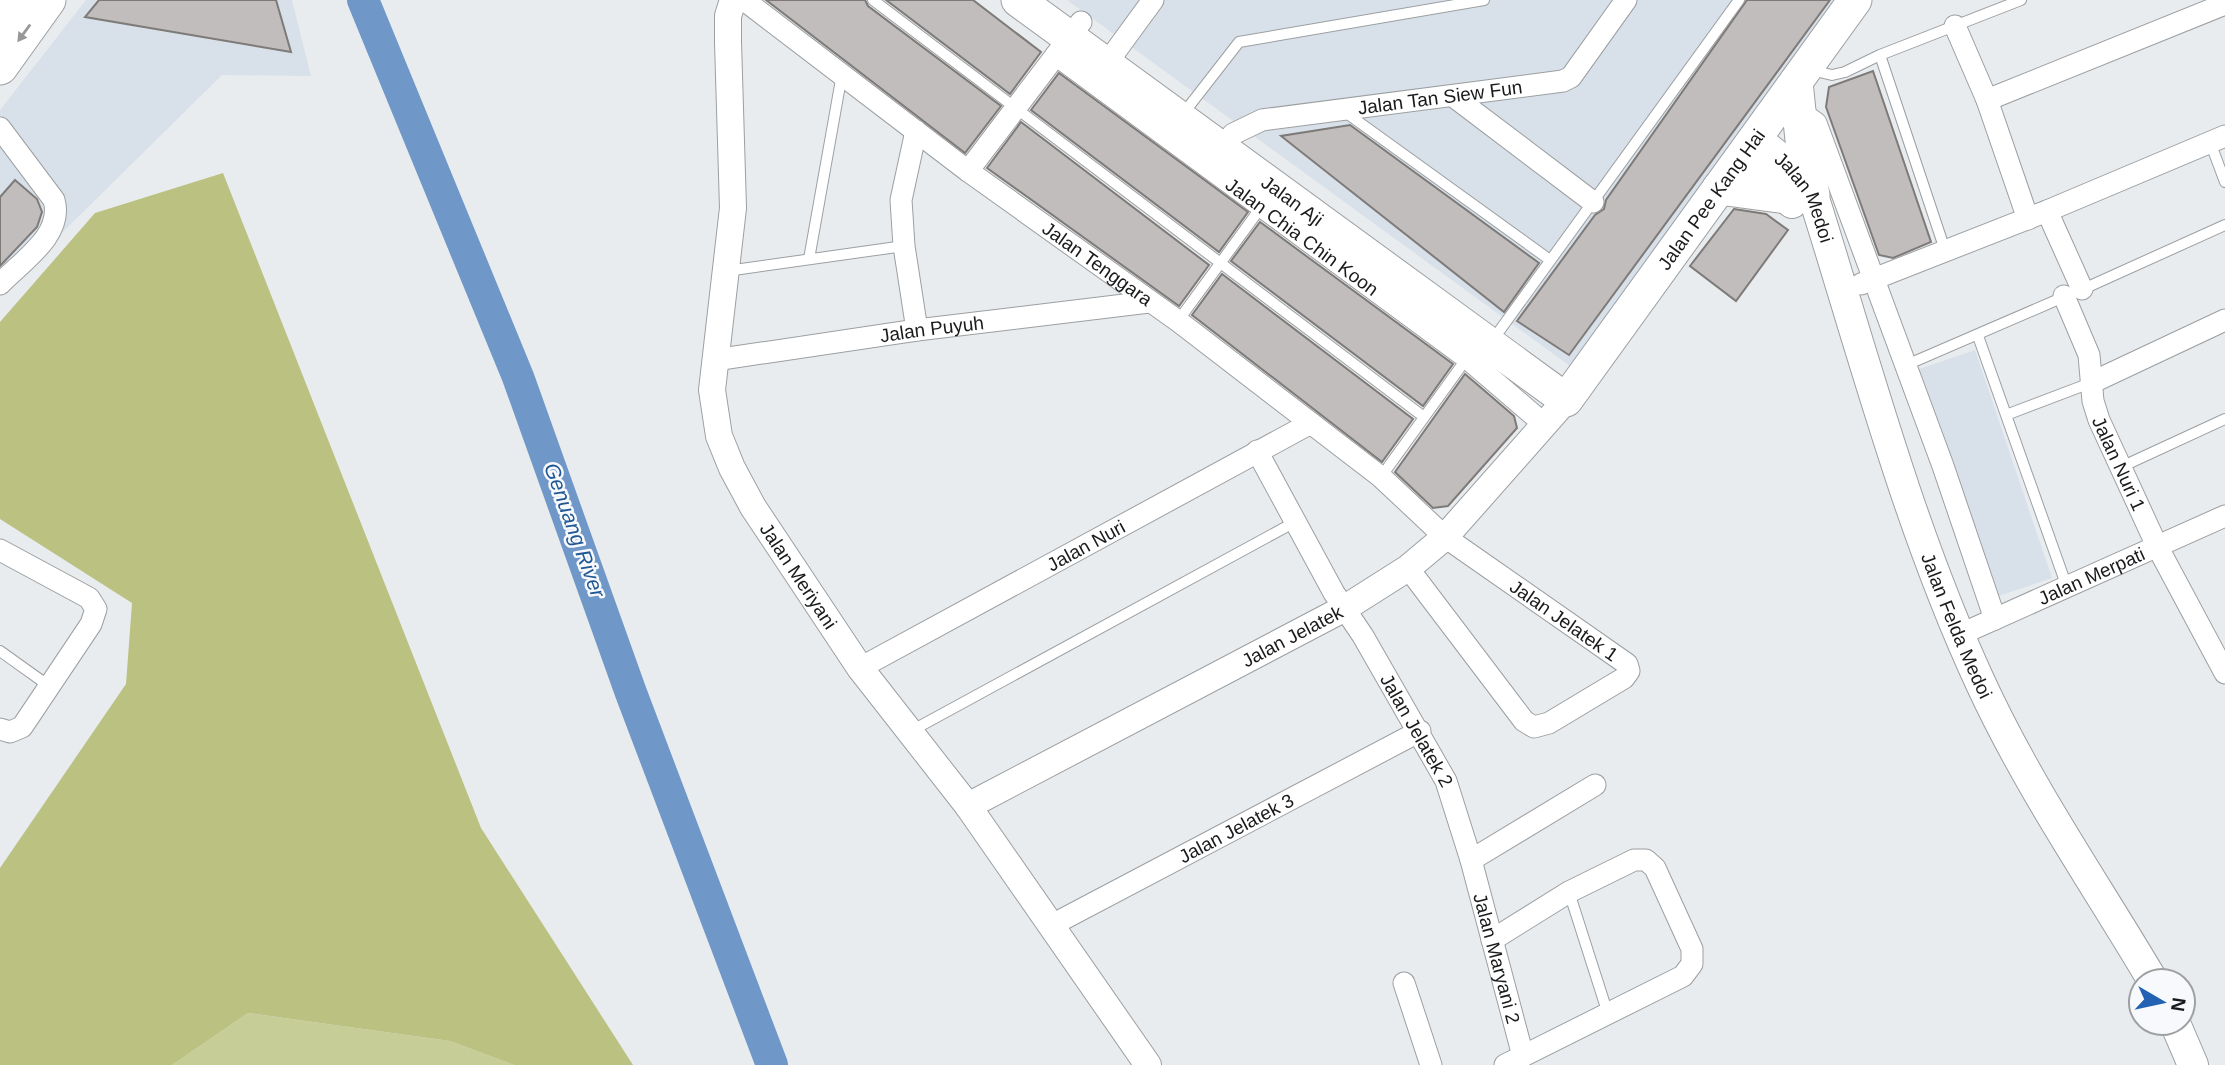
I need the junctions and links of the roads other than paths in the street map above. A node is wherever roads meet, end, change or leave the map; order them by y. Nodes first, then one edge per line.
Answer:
1 (16, 0) edge
2 (48, 0) edge
3 (733, 0) edge
4 (744, 0) edge
5 (873, 0) edge
6 (1018, 0) edge
7 (1051, 0) edge
8 (1153, 0) edge
9 (1484, 0) edge
10 (1626, 0) edge
11 (1739, 0) edge
12 (1856, 0) edge
13 (2021, 0) edge
14 (2225, 4) edge
15 (0, 21) edge
16 (1955, 26) junction
17 (1069, 38) junction
18 (1112, 55) junction
19 (1880, 55) junction
20 (0, 67) edge
21 (842, 74) junction
22 (1800, 87) junction
23 (1453, 96) junction
24 (1987, 100) junction
25 (1016, 108) junction
26 (1186, 109) junction
27 (1343, 110) junction
28 (916, 131) junction
29 (2, 136) edge
30 (2217, 139) edge
31 (1228, 140) junction
32 (1747, 149) junction
33 (968, 171) junction
34 (2225, 182) edge
35 (1719, 188) junction
36 (1799, 196) junction
37 (1593, 202) junction
38 (1262, 206) junction
39 (2038, 215) junction
40 (2225, 225) edge
41 (1826, 238) joint
42 (904, 246) junction
43 (1945, 250) junction
44 (808, 258) junction
45 (1550, 260) junction
46 (1221, 263) junction
47 (727, 271) junction
48 (1872, 279) junction
49 (0, 284) edge
50 (1843, 292) junction
51 (2073, 293) junction
52 (1149, 302) junction
53 (2225, 320) edge
54 (1178, 321) junction
55 (917, 330) junction
56 (1978, 336) junction
57 (1483, 342) junction
58 (715, 360) junction
59 (1904, 366) junction
60 (2093, 382) junction
61 (1572, 393) junction
62 (2006, 415) junction
63 (1424, 417) junction
64 (2225, 419) edge
65 (1311, 423) junction
66 (1544, 424) junction
67 (1258, 451) junction
68 (2121, 467) junction
69 (1381, 477) junction
70 (2225, 516) edge
71 (1295, 522) junction
72 (1445, 537) junction
73 (2157, 546) junction
74 (0, 550) edge
75 (1408, 568) junction
76 (2067, 587) junction
77 (1345, 608) junction
78 (1995, 619) junction
79 (1959, 635) junction
80 (0, 651) edge
81 (2222, 663) edge
82 (860, 668) junction
83 (49, 686) junction
84 (0, 729) edge
85 (911, 731) junction
86 (1420, 731) junction
87 (1595, 785) dead end
88 (968, 806) junction
89 (1471, 860) junction
90 (1569, 892) junction
91 (1052, 925) junction
92 (1492, 940) junction
93 (2144, 967) edge
94 (1404, 983) dead end
95 (1608, 1014) junction
96 (2181, 1037) edge
97 (1514, 1061) edge
98 (1148, 1065) edge
99 (1431, 1065) edge
100 (2193, 1065) edge

1 - 15 highway
2 -> 20 highway
3 - 47 street, Jalan Meriyani
4 - 21 street, Jalan Tenggara
5 - 25 lane
6 - 17 main road, Jalan Aji
7 - 17 main road, Jalan Aji
8 - 18 street
9 - 26 lane
10 - 23 street, Jalan Tan Siew Fun
11 - 37 lane
12 - 22 main road, Jalan Pee Kang Hai
13 - 16 lane
14 - 24 street
16 - 19 lane
16 - 24 street, Jalan Nuri 1
17 - 18 main road, Jalan Aji
17 - 25 street
17 - 38 street, Jalan Chia Chin Koon
18 - 26 main road, Jalan Aji
19 - 22 lane
19 - 43 lane
21 - 28 street, Jalan Tenggara
21 - 44 lane
22 - 32 main road, Jalan Pee Kang Hai
22 - 36 main road
22 - 48 street
23 - 27 street, Jalan Tan Siew Fun
23 - 37 street
24 - 39 street, Jalan Nuri 1
25 - 33 street
25 - 46 lane
26 - 31 main road, Jalan Aji
27 - 31 street, Jalan Tan Siew Fun
27 - 45 lane
28 - 33 street, Jalan Tenggara
28 - 42 street
29 - 49 street
30 - 34 lane
30 - 39 street
31 - 57 main road, Jalan Aji
32 - 35 main road, Jalan Pee Kang Hai
32 - 36 main road, Jalan Medoi
33 - 52 street, Jalan Tenggara
35 - 36 main road
35 - 61 main road, Jalan Pee Kang Hai
36 - 41 main road, Jalan Medoi
37 - 45 lane
38 - 46 lane
38 - 57 street, Jalan Chia Chin Koon
39 - 43 street
39 - 51 street, Jalan Nuri 1
40 - 51 lane
41 - 50 main road, Jalan Felda Medoi
42 - 44 lane
42 - 55 street
43 - 48 street
44 - 47 lane
45 - 57 lane
46 - 54 lane
46 - 63 lane
47 - 58 street, Jalan Meriyani
48 - 50 street
48 - 59 street
50 - 79 main road, Jalan Felda Medoi
51 - 56 lane
51 - 60 street, Jalan Nuri 1
52 - 54 street, Jalan Tenggara
52 - 55 street, Jalan Puyuh
53 - 60 street
54 - 65 street, Jalan Tenggara
55 - 58 street, Jalan Puyuh
56 - 59 lane
56 - 62 lane
57 - 61 main road, Jalan Aji
57 - 63 lane
57 - 66 street, Jalan Chia Chin Koon
58 - 82 street, Jalan Meriyani
59 - 78 street
60 - 62 lane
60 - 68 street, Jalan Nuri 1
61 - 66 street, Jalan Jelatek
62 - 76 lane
63 - 69 lane
64 - 68 lane
65 - 67 street, Jalan Nuri
65 - 69 street, Jalan Tenggara
66 - 72 street, Jalan Jelatek
67 - 71 street, Jalan Jelatek 2
67 - 82 street, Jalan Nuri
68 - 73 street, Jalan Nuri 1
69 - 72 street, Jalan Tenggara
70 - 73 street, Jalan Merpati
71 - 77 street, Jalan Jelatek 2
71 - 85 lane
72 - 75 street, Jalan Jelatek
72 - 75 street, Jalan Jelatek 1
73 - 76 street, Jalan Merpati
73 - 81 street, Jalan Nuri 1
74 - 83 street
75 - 77 street, Jalan Jelatek
76 - 78 street, Jalan Merpati
77 - 86 street, Jalan Jelatek 2
77 - 88 street, Jalan Jelatek
78 - 79 street, Jalan Merpati
79 - 93 main road, Jalan Felda Medoi
80 - 83 lane
82 - 85 street, Jalan Meriyani
83 - 84 street
85 - 88 street, Jalan Meriyani
86 - 89 street, Jalan Jelatek 2
86 - 91 street, Jalan Jelatek 3
87 - 89 street
88 - 91 street, Jalan Meriyani
89 - 92 street, Jalan Maryani 2
90 - 92 street
90 - 95 lane
90 - 95 street
91 - 98 street, Jalan Meriyani
92 - 97 street, Jalan Maryani 2
94 - 99 street
95 - 97 street
96 - 100 main road

